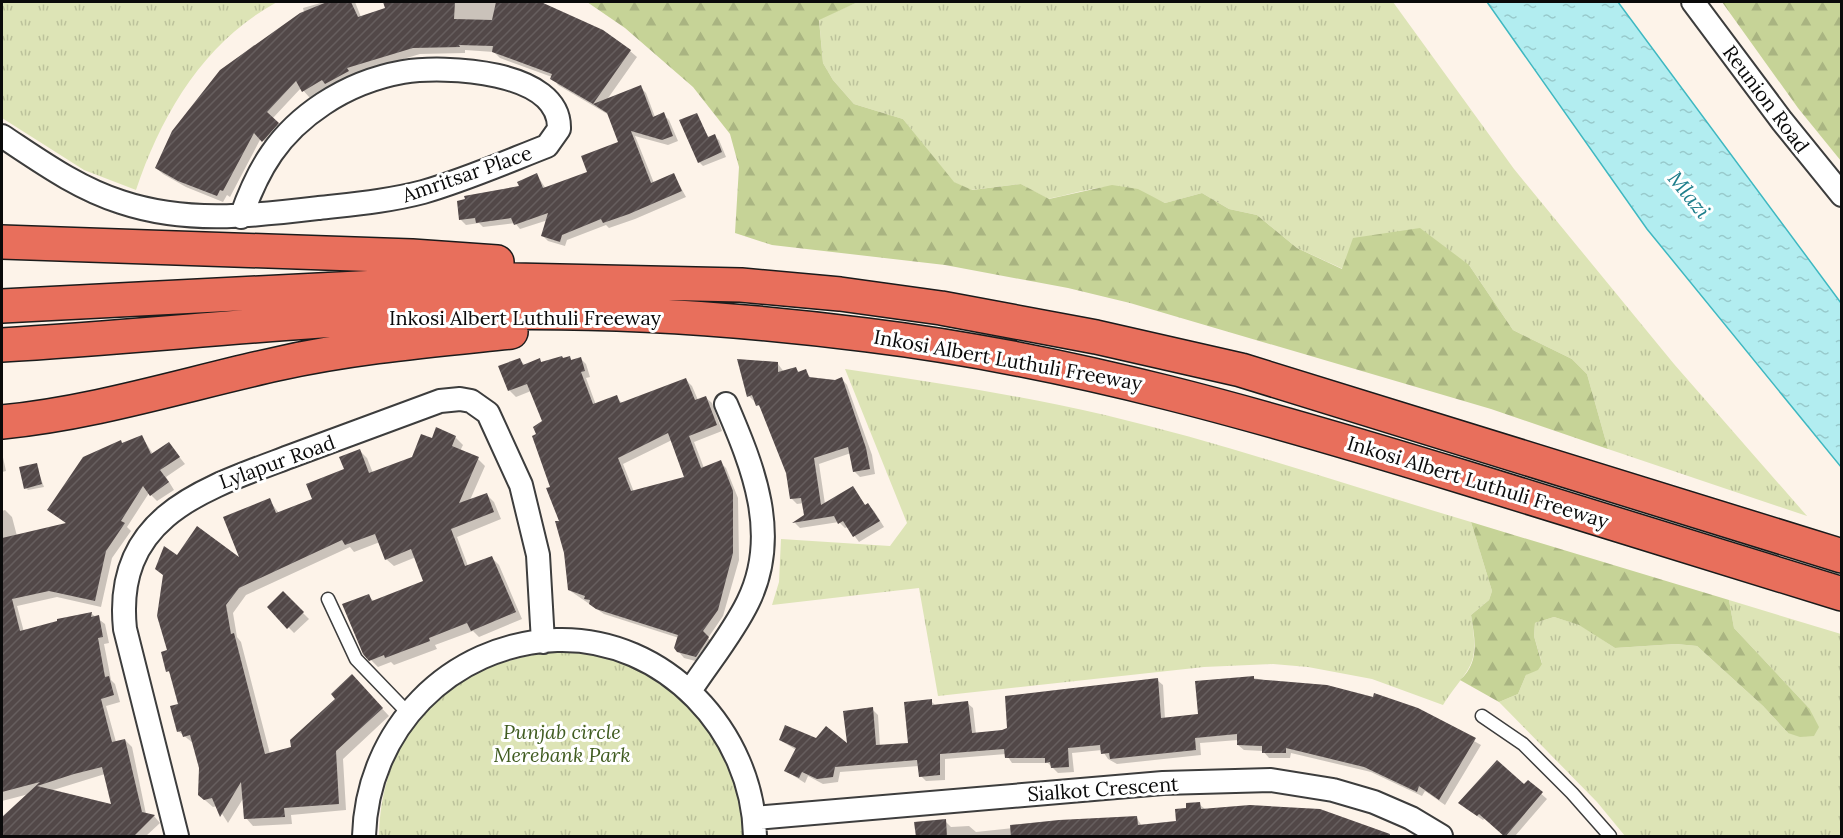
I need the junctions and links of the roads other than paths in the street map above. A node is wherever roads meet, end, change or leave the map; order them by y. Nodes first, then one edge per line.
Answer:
1 (1693, 2) edge
2 (2, 136) edge
3 (1842, 195) edge
4 (241, 217) junction
5 (2, 242) edge
6 (741, 285) junction
7 (2, 306) edge
8 (614, 315) junction
9 (2, 345) edge
10 (726, 404) dead end
11 (2, 422) edge
12 (1842, 556) edge
13 (1842, 594) edge
14 (328, 599) dead end
15 (543, 642) junction
16 (690, 691) junction
17 (408, 713) junction
18 (1482, 716) dead end
19 (755, 827) edge
20 (177, 837) edge
21 (364, 837) edge
22 (1441, 837) edge
23 (1610, 837) edge

1 - 3 street, Reunion Road
2 - 4 street, Amritsar Place
4 - 4 street, Amritsar Place
5 - 6 highway
6 - 7 highway, Inkosi Albert Luthuli Freeway
6 - 12 highway, Inkosi Albert Luthuli Freeway
8 - 9 highway, Inkosi Albert Luthuli Freeway
8 - 11 highway
8 - 13 highway, Inkosi Albert Luthuli Freeway
10 - 16 street
14 - 17 lane
15 - 16 street
15 - 17 street
15 - 20 street, Lylapur Road
16 - 19 street
17 - 21 street
18 - 23 lane
19 - 22 street, Sialkot Crescent

